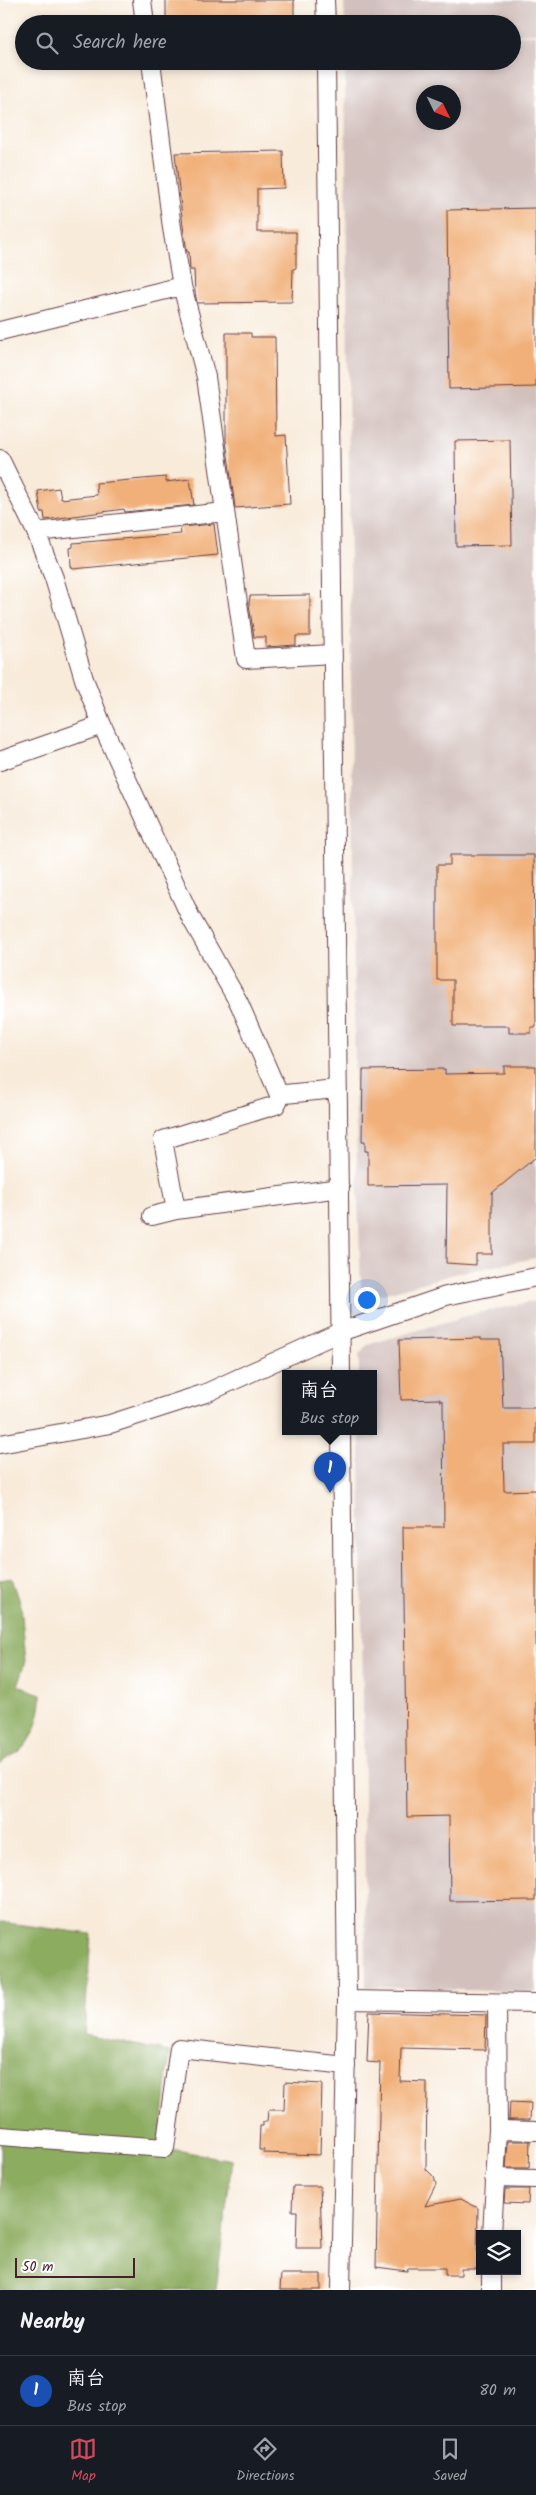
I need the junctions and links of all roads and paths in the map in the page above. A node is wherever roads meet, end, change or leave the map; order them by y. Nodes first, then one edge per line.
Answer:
1 (142, 0) edge
2 (325, 0) edge
3 (144, 15) edge
4 (326, 15) edge
5 (152, 70) edge
6 (326, 70) edge
7 (182, 286) junction
8 (0, 331) edge
9 (0, 459) edge
10 (225, 512) junction
11 (36, 532) junction
12 (332, 654) junction
13 (102, 725) junction
14 (0, 761) edge
15 (336, 1089) junction
16 (280, 1097) junction
17 (340, 1188) junction
18 (176, 1210) junction
19 (152, 1216) dead end
20 (536, 1277) edge
21 (340, 1332) junction
22 (340, 1370) edge
23 (341, 1435) edge
24 (0, 1444) edge
25 (348, 2000) junction
26 (497, 2003) junction
27 (536, 2003) edge
28 (346, 2066) junction
29 (498, 2130) junction
30 (536, 2131) edge
31 (0, 2136) edge
32 (494, 2178) junction
33 (536, 2179) edge
34 (492, 2230) edge
35 (491, 2275) edge
36 (341, 2290) edge
37 (491, 2290) edge

1 - 3 street
2 - 4 street
5 - 7 street
6 - 12 street
7 - 8 street
7 - 10 street
9 - 11 street
10 - 11 street
10 - 12 street
11 - 13 street
12 - 15 street
13 - 14 street
13 - 16 street
15 - 16 street
15 - 17 street
16 - 18 street
17 - 18 street
17 - 21 street
18 - 19 street
20 - 21 street
21 - 22 street
21 - 24 street
23 - 25 street
25 - 26 street
25 - 28 street
26 - 27 street
26 - 29 street
28 - 31 street
28 - 36 street
29 - 30 street
29 - 32 street
32 - 33 street
32 - 34 street
35 - 37 street

